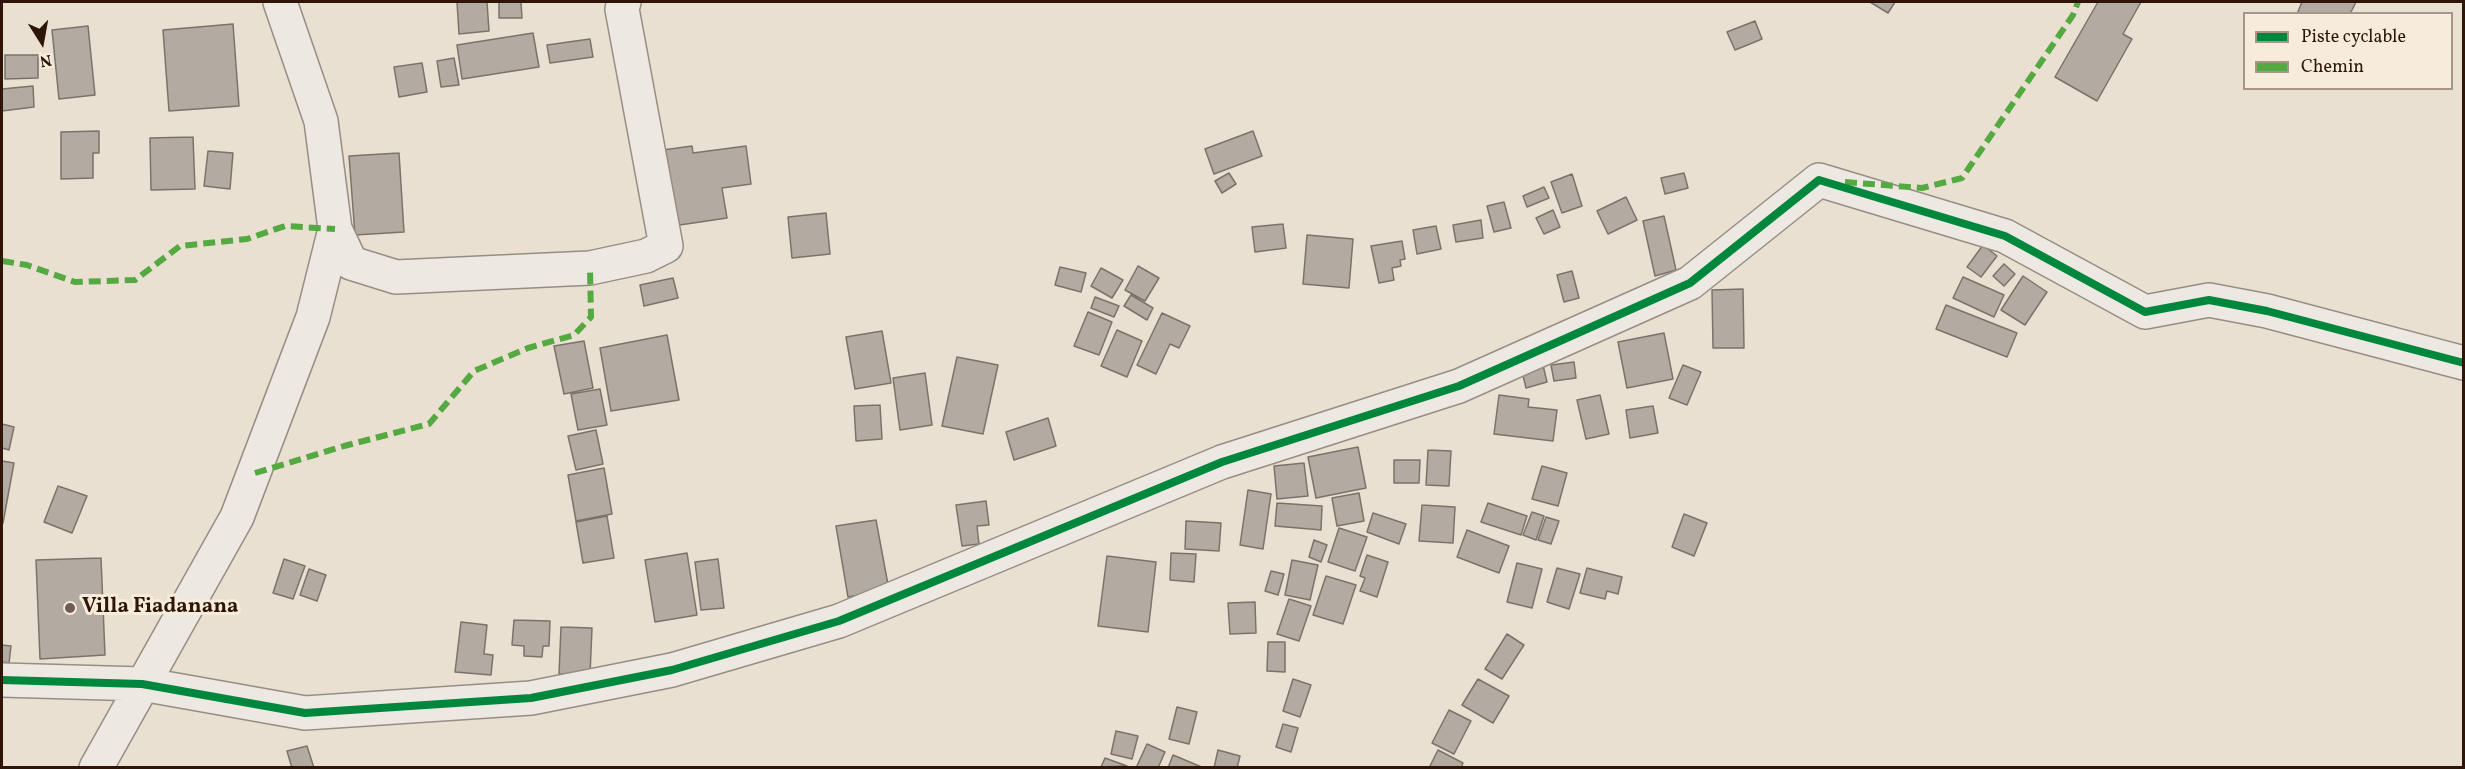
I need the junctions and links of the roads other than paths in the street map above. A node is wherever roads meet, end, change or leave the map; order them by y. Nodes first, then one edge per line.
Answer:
1 (280, 2) edge
2 (624, 2) edge
3 (335, 229) junction
4 (2463, 363) edge
5 (2, 680) edge
6 (142, 684) junction
7 (96, 768) edge

1 - 3 street
2 - 3 street
3 - 6 street
4 - 6 street
5 - 6 street
6 - 7 street

